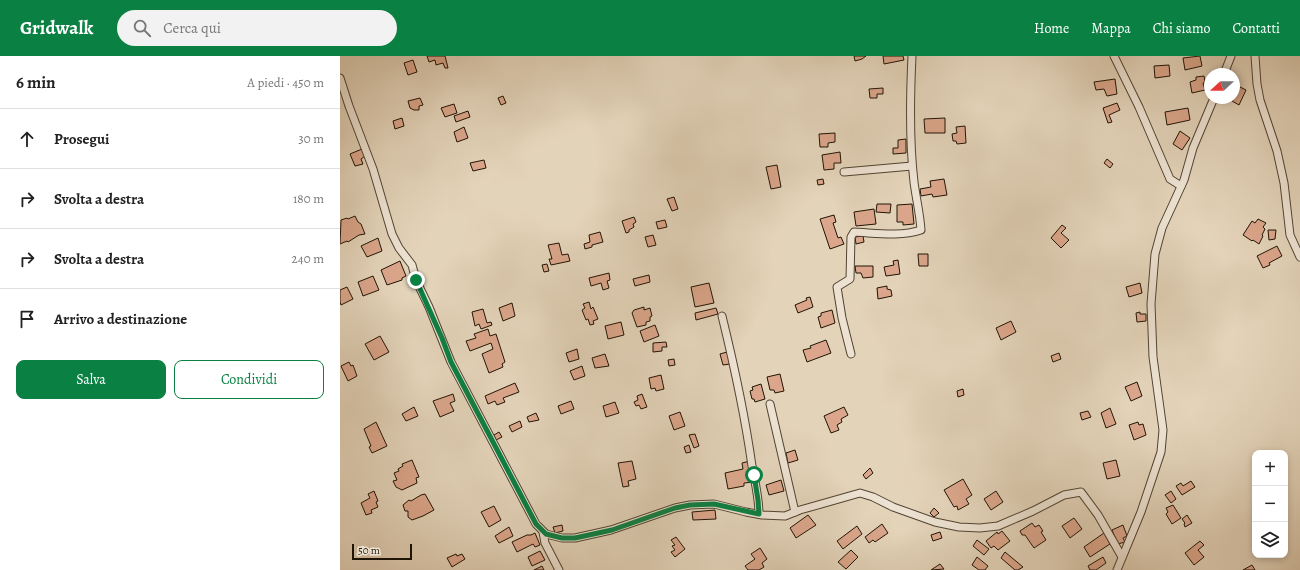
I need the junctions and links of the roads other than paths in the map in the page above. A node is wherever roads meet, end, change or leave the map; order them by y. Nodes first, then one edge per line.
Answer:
1 (912, 56) edge
2 (1114, 56) edge
3 (1231, 56) edge
4 (1255, 56) edge
5 (1226, 68) edge
6 (340, 78) edge
7 (1211, 104) edge
8 (912, 166) junction
9 (844, 172) dead end
10 (1181, 186) junction
11 (1300, 257) edge
12 (722, 316) dead end
13 (851, 354) dead end
14 (770, 404) dead end
15 (795, 512) junction
16 (759, 514) junction
17 (543, 532) junction
18 (1122, 557) junction
19 (559, 570) edge
20 (1117, 570) edge

1 - 8 street
2 - 10 street
3 - 5 street
4 - 11 street
6 - 17 street
7 - 10 street
8 - 9 street
8 - 13 street
10 - 18 street
12 - 16 street
14 - 15 street
15 - 16 street
15 - 18 street
16 - 17 street
17 - 19 street
18 - 20 street

